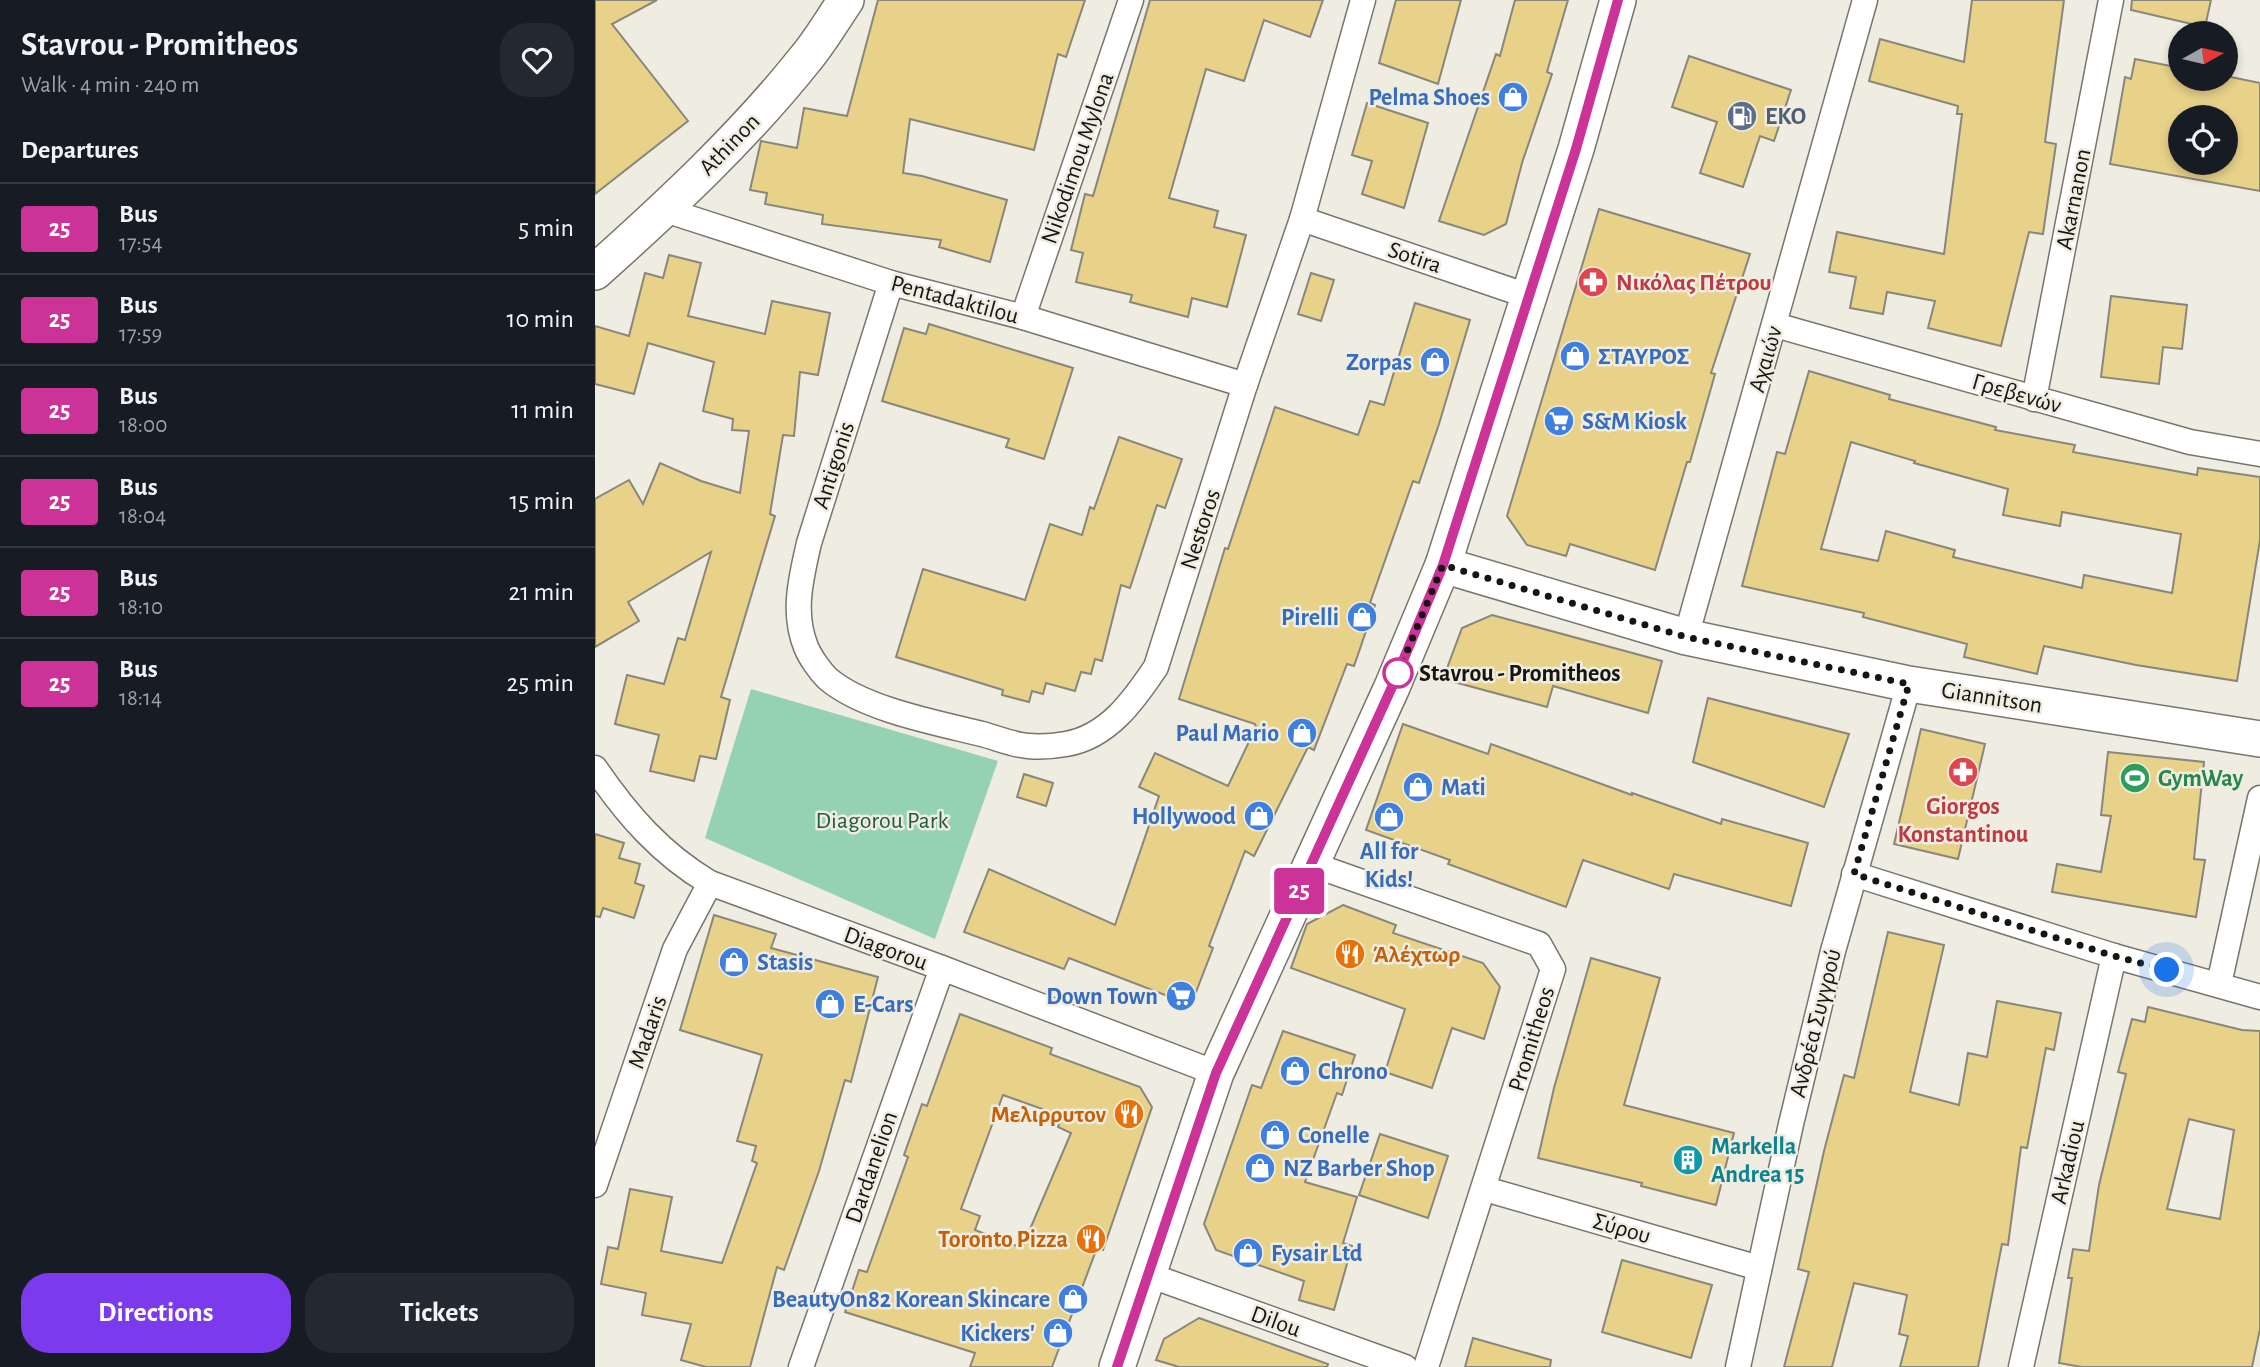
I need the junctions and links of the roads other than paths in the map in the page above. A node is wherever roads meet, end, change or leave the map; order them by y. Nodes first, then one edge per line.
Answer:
1 (846, 0) edge
2 (1131, 0) edge
3 (1363, 0) edge
4 (1618, 0) edge
5 (1865, 0) edge
6 (2111, 0) edge
7 (665, 210) junction
8 (1302, 219) junction
9 (595, 272) edge
10 (891, 283) junction
11 (1528, 296) junction
12 (1023, 317) junction
13 (1775, 325) junction
14 (1245, 385) junction
15 (2034, 399) junction
16 (2260, 454) edge
17 (1443, 565) junction
18 (1686, 637) junction
19 (807, 650) joint
20 (1909, 684) junction
21 (2260, 739) edge
22 (595, 768) edge
23 (2260, 798) edge
24 (1311, 864) junction
25 (1854, 874) junction
26 (710, 883) junction
27 (2114, 956) junction
28 (942, 968) junction
29 (2219, 984) junction
30 (2260, 996) edge
31 (1216, 1073) junction
32 (599, 1157) edge
33 (595, 1185) edge
34 (1485, 1189) junction
35 (1759, 1268) junction
36 (1146, 1274) junction
37 (801, 1367) edge
38 (1117, 1367) edge
39 (1405, 1367) edge
40 (1426, 1367) edge
41 (1738, 1367) edge
42 (2021, 1367) edge

1 - 7 main road, Athinon
2 - 12 street, Nikodimou Mylona
3 - 8 street, Nestoros
4 - 11 main road
5 - 13 street, Αχαιών
6 - 15 street, Akarnanon
7 - 9 main road, Athinon
7 - 10 street, Pentadaktilou
8 - 11 street, Sotira
8 - 14 street, Nestoros
10 - 12 street, Pentadaktilou
10 - 19 street, Antigonis
11 - 17 main road
12 - 14 street, Pentadaktilou
13 - 15 street, Γρεβενών
13 - 18 street, Αχαιών
14 - 19 street, Nestoros
15 - 16 street, Γρεβενών
17 - 18 main road, Giannitson
17 - 24 main road
18 - 20 main road, Giannitson
20 - 21 main road, Giannitson
20 - 25 street, Ανδρέα Συγγρού
22 - 26 street, Diagorou
23 - 29 street
24 - 31 main road
24 - 34 street, Promitheos
25 - 27 street
25 - 35 street, Ανδρέα Συγγρού
26 - 28 street, Diagorou
26 - 32 street, Madaris
27 - 29 street
27 - 42 street, Arkadiou
28 - 31 street, Diagorou
28 - 37 street, Dardanelion
29 - 30 street
31 - 36 main road
32 - 33 street, Madaris
34 - 35 street, Σύρου
34 - 40 street, Promitheos
35 - 41 street, Ανδρέα Συγγρού
36 - 38 main road
36 - 39 street, Dilou

